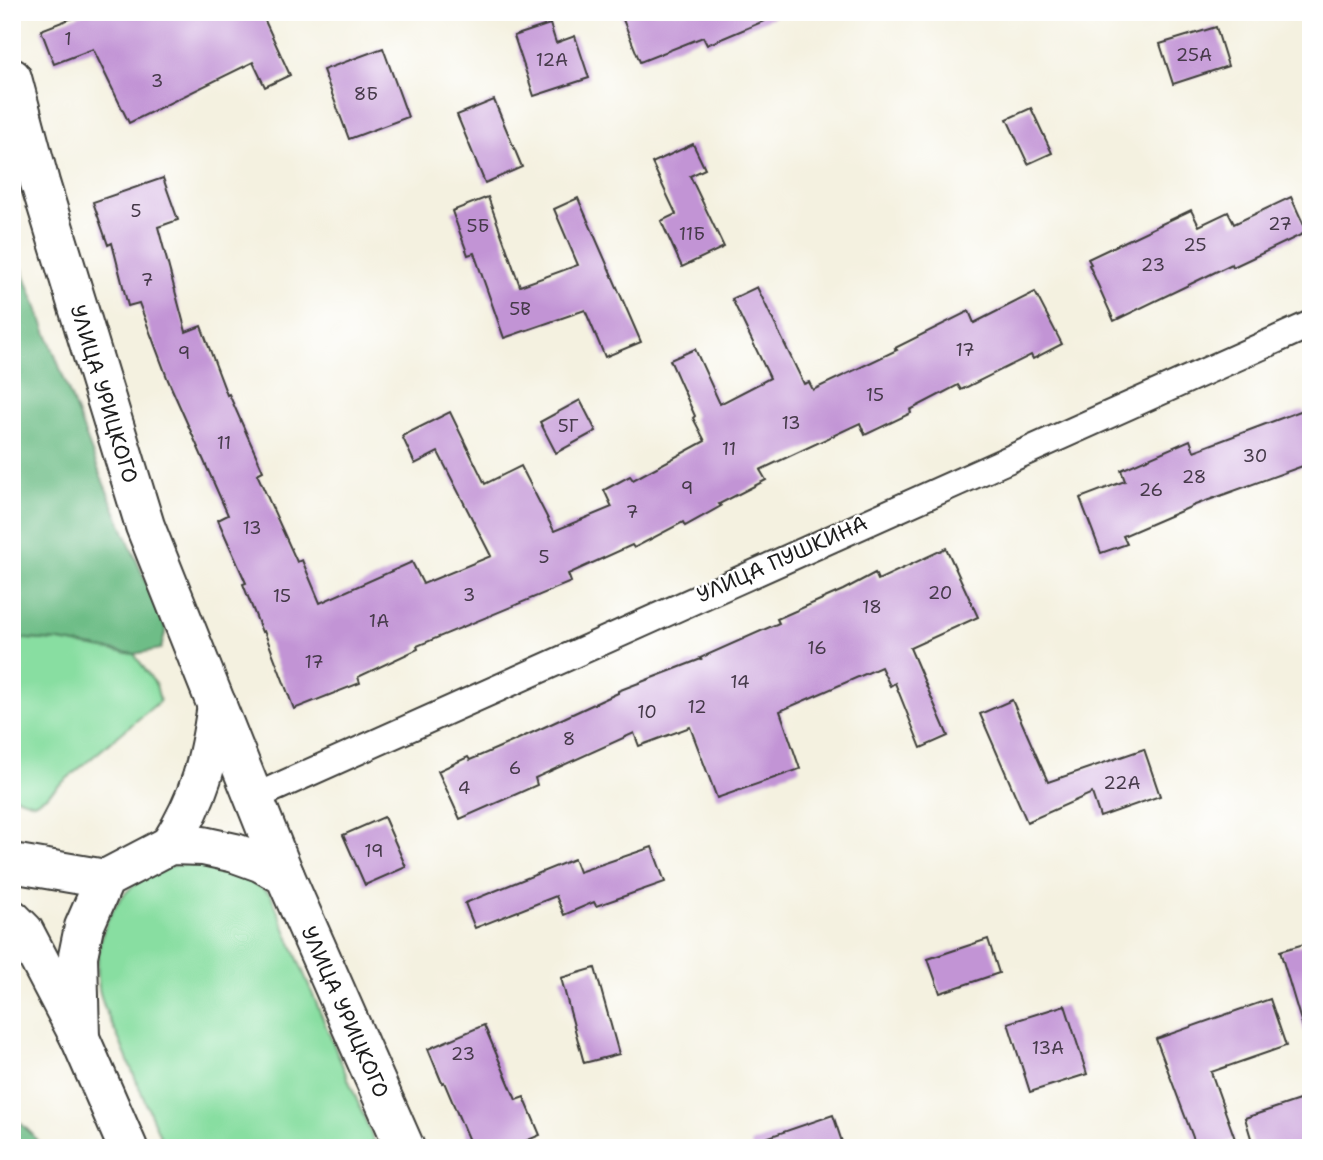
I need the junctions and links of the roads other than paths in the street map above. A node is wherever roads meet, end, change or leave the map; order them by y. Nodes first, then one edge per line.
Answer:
1 (12, 78) edge
2 (1311, 324) edge
3 (217, 703) junction
4 (255, 797) junction
5 (170, 845) junction
6 (12, 863) edge
7 (285, 876) junction
8 (105, 879) junction
9 (12, 919) edge
10 (80, 1038) junction
11 (128, 1148) edge
12 (405, 1148) edge

1 - 3 main road, УЛИЦА УРИЦКОГО
2 - 4 street, УЛИЦА ПУШКИНА
3 - 4 main road, УЛИЦА УРИЦКОГО
3 - 5 main road
4 - 7 main road, УЛИЦА УРИЦКОГО
5 - 7 main road
5 - 8 main road
6 - 8 main road
7 - 12 main road, УЛИЦА УРИЦКОГО
8 - 10 main road
9 - 10 main road
10 - 11 main road

